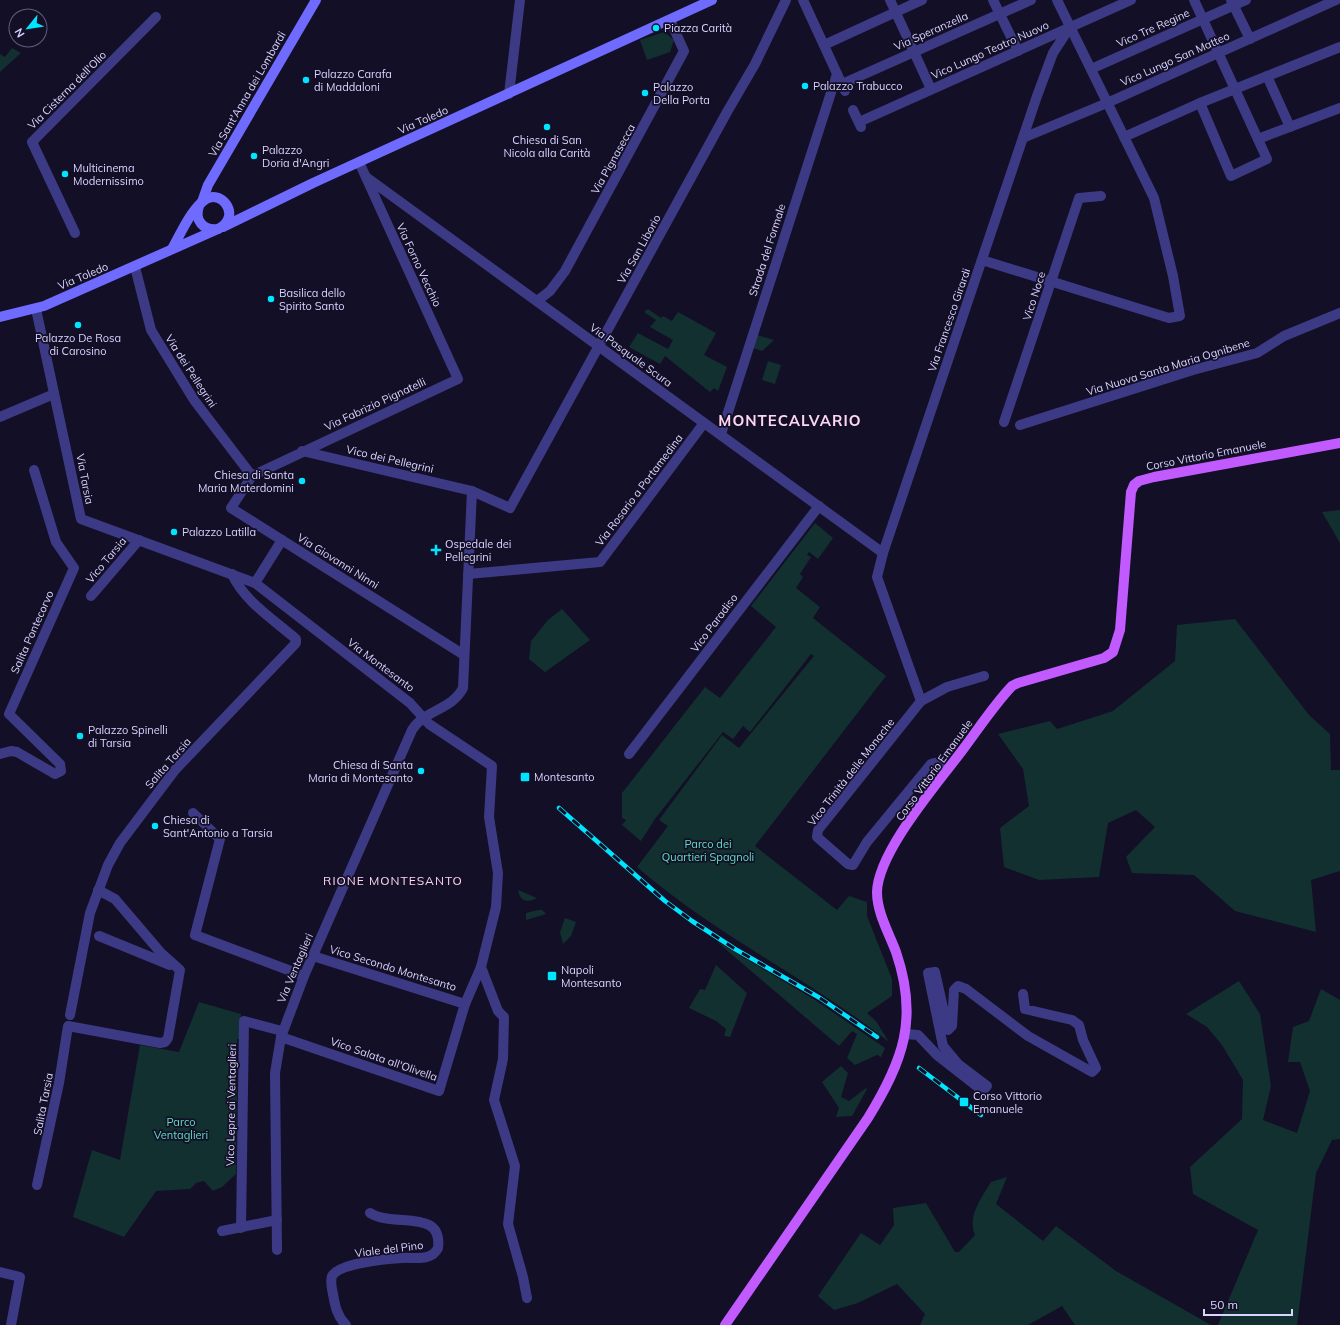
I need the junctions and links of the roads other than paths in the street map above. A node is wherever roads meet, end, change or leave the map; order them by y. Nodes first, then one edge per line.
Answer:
1 (316, 0) edge
2 (520, 0) edge
3 (712, 0) edge
4 (786, 0) edge
5 (803, 0) edge
6 (890, 0) edge
7 (922, 0) edge
8 (994, 0) edge
9 (1031, 0) edge
10 (1057, 0) edge
11 (1131, 0) edge
12 (1194, 0) edge
13 (1246, 0) edge
14 (1336, 0) edge
15 (1114, 3) edge
16 (1233, 3) edge
17 (896, 12) junction
18 (1000, 14) junction
19 (156, 18) dead end
20 (1203, 19) junction
21 (670, 20) junction
22 (1070, 27) junction
23 (1250, 39) junction
24 (824, 45) junction
25 (1340, 47) edge
26 (1018, 50) junction
27 (914, 52) junction
28 (1218, 53) junction
29 (1091, 69) junction
30 (837, 74) junction
31 (1267, 76) junction
32 (931, 89) junction
33 (1235, 89) junction
34 (509, 94) junction
35 (1107, 103) junction
36 (1200, 103) junction
37 (1340, 108) edge
38 (853, 110) dead end
39 (1290, 127) junction
40 (1124, 137) junction
41 (1023, 138) junction
42 (1258, 139) junction
43 (358, 162) junction
44 (365, 176) junction
45 (1101, 196) dead end
46 (200, 204) junction
47 (220, 228) junction
48 (74, 233) dead end
49 (172, 249) junction
50 (982, 260) junction
51 (135, 267) junction
52 (1052, 282) junction
53 (537, 301) junction
54 (36, 309) junction
55 (1340, 313) edge
56 (0, 317) edge
57 (599, 346) junction
58 (458, 379) joint
59 (54, 394) junction
60 (0, 417) edge
61 (1004, 422) dead end
62 (704, 423) junction
63 (1020, 425) dead end
64 (721, 434) junction
65 (1340, 443) edge
66 (302, 451) junction
67 (34, 470) dead end
68 (252, 476) junction
69 (472, 491) junction
70 (819, 506) junction
71 (510, 508) joint
72 (140, 540) junction
73 (282, 540) junction
74 (883, 553) junction
75 (232, 574) junction
76 (468, 574) junction
77 (255, 583) junction
78 (91, 596) dead end
79 (464, 650) junction
80 (984, 676) dead end
81 (921, 701) junction
82 (423, 717) junction
83 (0, 754) edge
84 (629, 754) dead end
85 (948, 769) junction
86 (193, 813) dead end
87 (98, 890) junction
88 (92, 934) junction
89 (313, 956) junction
90 (481, 967) junction
91 (178, 968) junction
92 (304, 976) junction
93 (1023, 994) dead end
94 (465, 1004) junction
95 (70, 1015) dead end
96 (281, 1034) junction
97 (905, 1034) junction
98 (37, 1185) dead end
99 (370, 1213) dead end
100 (277, 1220) junction
101 (241, 1228) junction
102 (222, 1231) dead end
103 (277, 1250) dead end
104 (0, 1272) edge
105 (527, 1298) dead end
106 (11, 1325) edge
107 (346, 1325) edge
108 (725, 1325) edge

1 - 46 main road, Via Sant'Anna dei Lombardi
2 - 34 street
3 - 21 main road
4 - 57 street, Via San Liborio
5 - 24 street
6 - 17 street
7 - 17 street
8 - 18 street
9 - 18 street, Via Speranzella
10 - 22 street
11 - 15 street, Vico Lungo Teatro Nuovo
12 - 20 street
13 - 16 street, Vico Tre Regine
14 - 23 street, Vico Lungo San Matteo
15 - 22 street, Vico Lungo Teatro Nuovo
16 - 20 street, Vico Tre Regine
16 - 23 street
17 - 24 street
17 - 27 street
18 - 26 street
18 - 27 street, Via Speranzella
19 - 48 street, Via Cisterna dell'Olio
20 - 28 street
20 - 29 street, Vico Tre Regine
21 - 34 main road, Via Toledo
21 - 53 street, Via Pignasecca
22 - 26 street, Vico Lungo Teatro Nuovo
22 - 29 street
22 - 41 street, Via Francesco Girardi
23 - 28 street, Vico Lungo San Matteo
24 - 30 street
25 - 31 street
26 - 32 street, Vico Lungo Teatro Nuovo
27 - 30 street, Via Speranzella
27 - 32 street
28 - 33 street
28 - 35 street, Vico Lungo San Matteo
29 - 35 street
30 - 64 street, Strada del Formale
31 - 33 street
31 - 39 street
32 - 38 street, Vico Lungo Teatro Nuovo
33 - 36 street
33 - 42 street
34 - 43 main road, Via Toledo
35 - 40 street
35 - 41 street, Vico Lungo San Matteo
36 - 40 street
36 - 42 street
37 - 39 street
39 - 42 street
40 - 52 street
41 - 50 street, Via Francesco Girardi
43 - 44 street, Via Forno Vecchio
43 - 47 main road, Via Toledo
44 - 53 street, Via Pasquale Scura
44 - 58 street, Via Forno Vecchio
45 - 52 street, Vico Noce
46 - 47 main road
46 - 47 main road
46 - 49 main road
47 - 49 main road, Via Toledo
49 - 51 main road, Via Toledo
50 - 52 street
50 - 74 street, Via Francesco Girardi
51 - 54 main road, Via Toledo
51 - 68 street, Via dei Pellegrini
52 - 61 street, Vico Noce
53 - 57 street, Via Pasquale Scura
54 - 56 main road, Via Toledo
54 - 59 street, Via Tarsia
55 - 63 street, Via Nuova Santa Maria Ognibene
57 - 62 street, Via Pasquale Scura
57 - 71 street, Via San Liborio
58 - 66 street, Via Fabrizio Pignatelli
59 - 60 street
59 - 72 street, Via Tarsia
62 - 64 street, Via Pasquale Scura
62 - 76 street, Via Rosario a Portamedina
64 - 70 street, Via Pasquale Scura
65 - 85 main road, Corso Vittorio Emanuele
66 - 68 street, Via Fabrizio Pignatelli
66 - 69 street, Vico dei Pellegrini
67 - 83 street, Salita Pontecorvo
68 - 73 street, Via Giovanni Ninni
69 - 71 street, Vico dei Pellegrini
69 - 76 street
70 - 74 street, Via Pasquale Scura
70 - 84 street, Vico Paradiso
72 - 75 street, Via Tarsia
72 - 78 street, Vico Tarsia
73 - 77 street
73 - 79 street, Via Giovanni Ninni
74 - 81 street, Via Francesco Girardi
75 - 77 street, Via Tarsia
75 - 87 street, Salita Tarsia
76 - 79 street
77 - 82 street, Via Montesanto
79 - 82 street
80 - 81 street
81 - 85 street, Vico Trinità delle Monache
82 - 89 street, Via Ventaglieri
82 - 90 street, Via Montesanto
85 - 97 main road, Corso Vittorio Emanuele
86 - 92 street
87 - 88 street, Salita Tarsia
87 - 91 street
88 - 91 street
88 - 95 street, Salita Tarsia
89 - 92 street, Via Ventaglieri
89 - 94 street, Vico Secondo Montesanto
90 - 94 street
90 - 105 street
91 - 98 street, Salita Tarsia
92 - 96 street, Via Ventaglieri
93 - 97 street
94 - 96 street, Vico Salata all'Olivella
96 - 100 street, Via Ventaglieri
96 - 101 street, Vico Lepre ai Ventaglieri
97 - 108 main road, Corso Vittorio Emanuele
99 - 107 street, Viale del Pino
100 - 101 street
100 - 103 street, Via Ventaglieri
101 - 102 street
104 - 106 street

